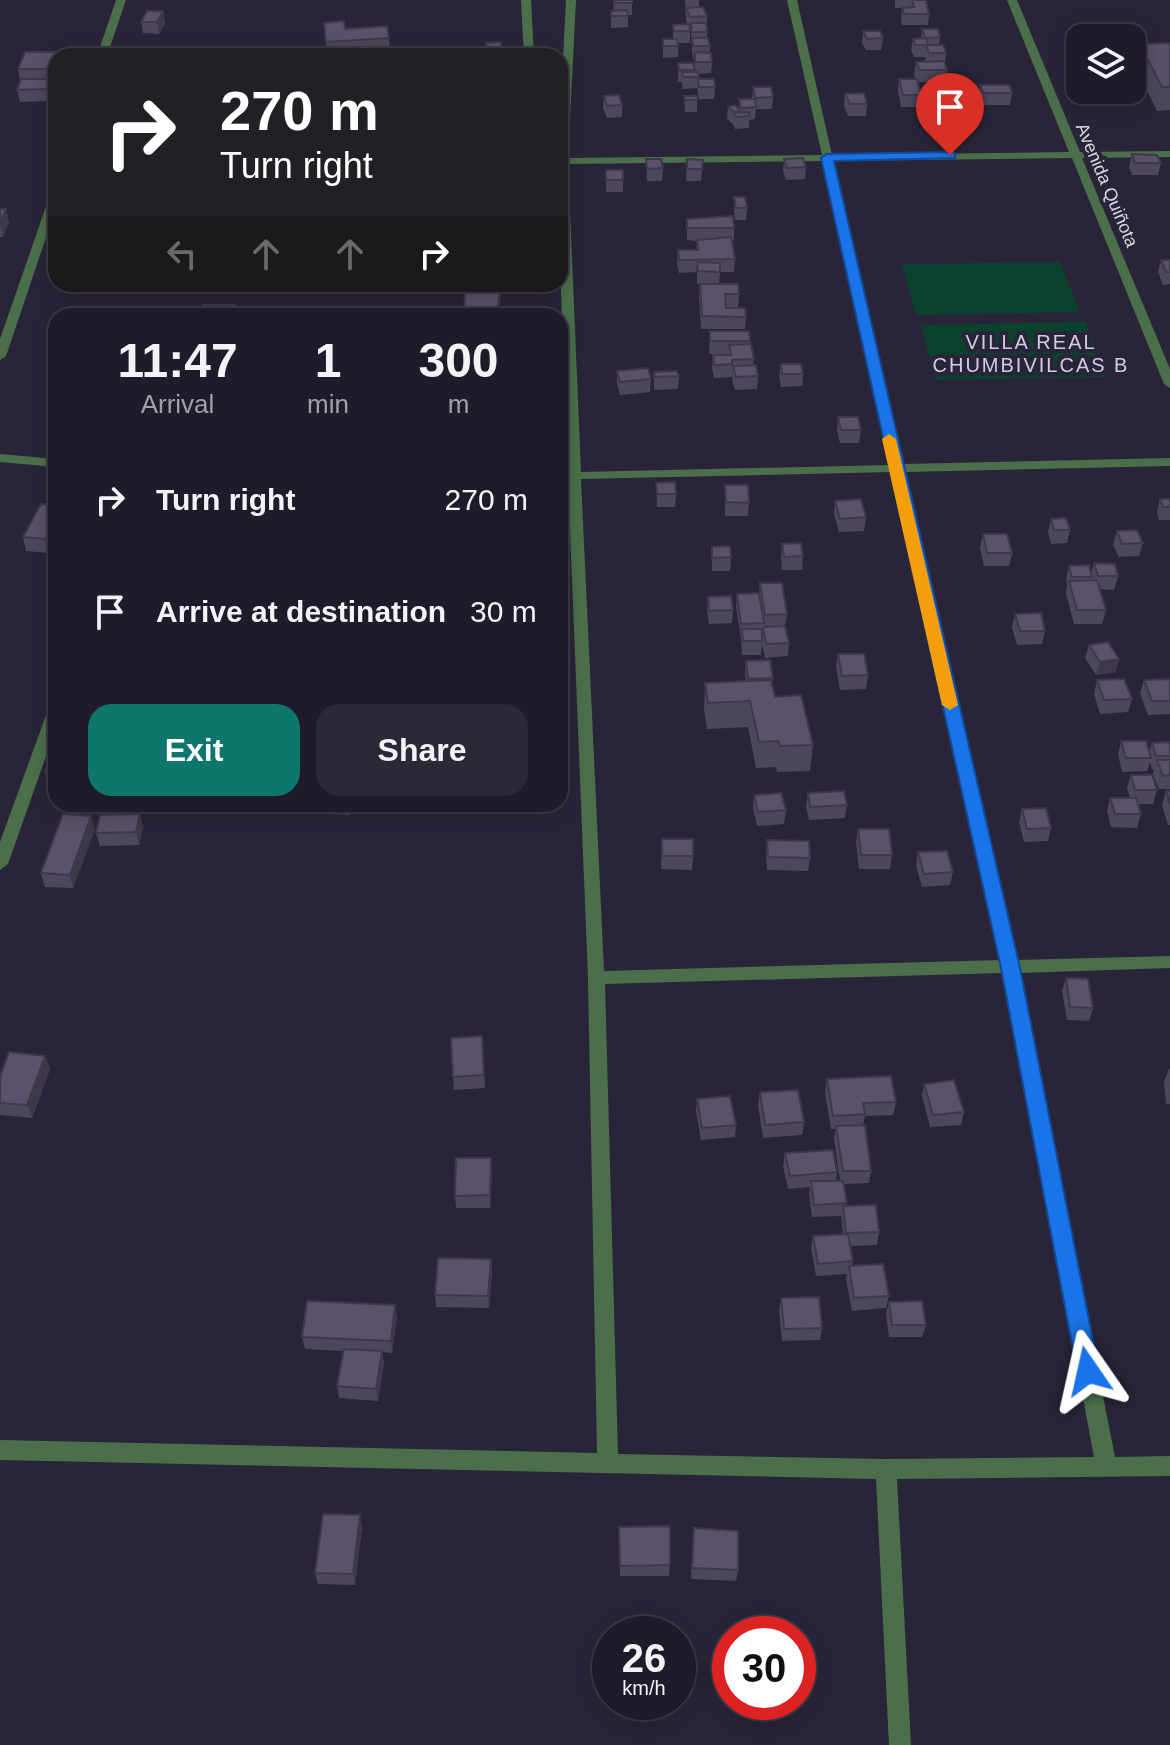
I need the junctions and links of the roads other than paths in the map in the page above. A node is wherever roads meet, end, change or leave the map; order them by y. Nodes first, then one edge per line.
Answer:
1 (121, 0) edge
2 (526, 0) edge
3 (571, 0) edge
4 (792, 0) edge
5 (1012, 0) edge
6 (105, 48) edge
7 (529, 48) edge
8 (568, 69) edge
9 (1074, 153) junction
10 (1170, 154) edge
11 (827, 158) junction
12 (568, 161) edge
13 (48, 215) edge
14 (0, 356) edge
15 (1170, 384) edge
16 (0, 458) edge
17 (48, 462) edge
18 (1170, 462) edge
19 (896, 470) junction
20 (568, 476) edge
21 (568, 509) edge
22 (48, 729) edge
23 (0, 864) edge
24 (1170, 962) edge
25 (1011, 968) junction
26 (596, 978) junction
27 (0, 1450) edge
28 (608, 1464) junction
29 (1106, 1465) junction
30 (1170, 1466) edge
31 (886, 1469) junction
32 (900, 1745) edge

1 - 6 street
2 - 7 street
3 - 8 street
4 - 11 street
5 - 9 street, Avenida Quiñota
9 - 10 street
9 - 11 street
9 - 15 street, Avenida Quiñota
11 - 12 street
11 - 19 street
13 - 14 street
16 - 17 street
18 - 19 street
19 - 20 street
19 - 25 street
21 - 26 street
22 - 23 street
24 - 25 street
25 - 26 street
25 - 29 street
26 - 28 street
27 - 28 street
28 - 31 street
29 - 30 street
29 - 31 street
31 - 32 street

